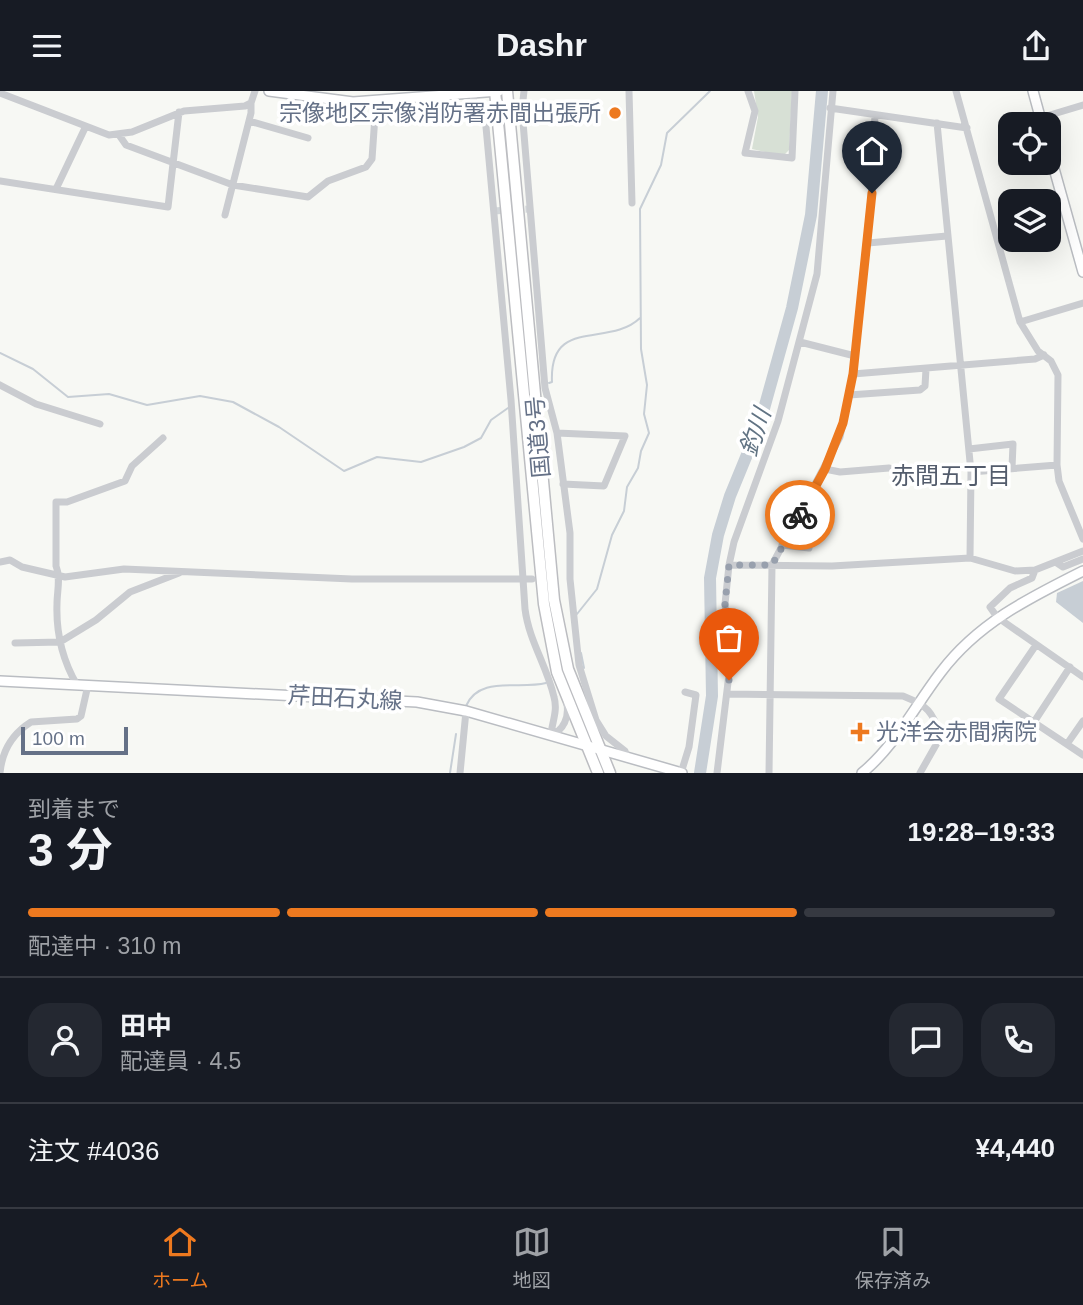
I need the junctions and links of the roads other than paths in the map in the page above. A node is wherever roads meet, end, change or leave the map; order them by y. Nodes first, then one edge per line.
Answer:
1 (255, 91) edge
2 (269, 91) edge
3 (496, 91) edge
4 (507, 91) edge
5 (524, 91) edge
6 (629, 91) edge
7 (748, 91) edge
8 (796, 91) edge
9 (833, 91) edge
10 (956, 91) edge
11 (1033, 91) edge
12 (0, 93) edge
13 (473, 93) junction
14 (406, 94) edge
15 (376, 101) junction
16 (251, 103) junction
17 (1083, 105) edge
18 (830, 108) junction
19 (179, 112) junction
20 (1039, 112) edge
21 (1061, 113) edge
22 (875, 116) junction
23 (249, 121) junction
24 (937, 123) junction
25 (85, 128) junction
26 (967, 128) junction
27 (119, 135) junction
28 (308, 138) dead end
29 (170, 164) junction
30 (1056, 175) edge
31 (0, 181) edge
32 (233, 185) junction
33 (56, 189) junction
34 (632, 202) dead end
35 (225, 215) dead end
36 (947, 236) junction
37 (867, 243) junction
38 (1083, 272) edge
39 (1083, 303) edge
40 (1020, 322) junction
41 (800, 342) junction
42 (1044, 355) junction
43 (855, 356) junction
44 (526, 360) junction
45 (960, 366) junction
46 (926, 369) junction
47 (853, 374) junction
48 (0, 385) edge
49 (849, 395) junction
50 (530, 407) junction
51 (100, 424) dead end
52 (557, 433) junction
53 (163, 438) dead end
54 (969, 449) junction
55 (1057, 465) junction
56 (889, 467) dead end
57 (1012, 468) junction
58 (825, 469) junction
59 (971, 472) junction
60 (563, 484) junction
61 (797, 521) junction
62 (1083, 539) edge
63 (782, 545) junction
64 (1083, 551) edge
65 (970, 558) junction
66 (1083, 559) edge
67 (0, 562) edge
68 (1057, 563) junction
69 (729, 565) junction
70 (772, 565) junction
71 (1035, 570) junction
72 (1083, 571) edge
73 (180, 573) junction
74 (59, 574) junction
75 (557, 578) dead end
76 (529, 579) junction
77 (570, 579) junction
78 (997, 617) junction
79 (60, 642) junction
80 (15, 643) dead end
81 (1036, 645) junction
82 (1070, 667) junction
83 (1083, 677) edge
84 (0, 683) edge
85 (76, 685) junction
86 (88, 685) junction
87 (685, 692) dead end
88 (728, 694) junction
89 (770, 697) junction
90 (567, 703) junction
91 (919, 703) junction
92 (466, 711) junction
93 (1083, 721) edge
94 (1034, 722) junction
95 (551, 735) junction
96 (1068, 744) junction
97 (585, 745) junction
98 (598, 749) junction
99 (1083, 755) edge
100 (627, 758) junction
101 (1, 773) edge
102 (460, 773) edge
103 (598, 773) edge
104 (610, 773) edge
105 (681, 773) edge
106 (717, 773) edge
107 (769, 773) edge
108 (862, 773) edge
109 (920, 773) edge

1 - 16 street
2 - 15 main road
3 - 13 main road
3 - 44 highway, 国道3号
4 - 44 highway, 国道3号
5 - 52 street
6 - 34 street
7 - 8 street
9 - 18 street
10 - 26 street
11 - 20 main road
12 - 25 street
13 - 14 main road
13 - 76 street
14 - 15 main road
15 - 32 street
16 - 19 street
16 - 23 street
17 - 21 street
18 - 22 street
18 - 41 street
19 - 27 street
19 - 29 street
22 - 24 street
22 - 37 street
23 - 28 street
23 - 32 street
24 - 26 street
24 - 36 street
25 - 27 street
25 - 33 street
26 - 40 street
27 - 29 street
29 - 32 street
29 - 33 street
30 - 38 main road
31 - 33 street
32 - 35 street
36 - 37 street
36 - 45 street
37 - 43 street
39 - 40 street
40 - 42 street
41 - 43 street
41 - 69 street
42 - 45 street
42 - 55 street
43 - 47 street
44 - 50 highway, 国道3号
45 - 46 street
45 - 54 street
46 - 47 street
46 - 49 street
47 - 49 street
48 - 51 street
49 - 58 street
50 - 90 highway, 国道3号
50 - 98 highway, 国道3号
52 - 60 street
52 - 60 street
53 - 74 street
54 - 57 street
54 - 59 street
55 - 57 street
55 - 62 street
56 - 58 street
57 - 59 street
58 - 61 street
59 - 65 street
60 - 77 street
61 - 63 street
61 - 63 street
63 - 70 street
64 - 68 street
65 - 70 street
65 - 71 street
66 - 68 street
67 - 74 street
68 - 71 street
69 - 70 street
69 - 88 street
70 - 89 street
71 - 78 street
72 - 78 main road
73 - 74 street
73 - 76 street
73 - 79 street
74 - 79 street
75 - 77 street
76 - 95 street
77 - 100 street
78 - 81 street
78 - 91 main road
79 - 80 street
79 - 85 street
81 - 82 street
81 - 94 street
82 - 83 street
82 - 94 street
84 - 85 main road, 芹田石丸線
85 - 86 main road, 芹田石丸線
86 - 92 main road, 芹田石丸線
86 - 101 street
87 - 105 street
88 - 89 street
88 - 106 street
89 - 91 street
89 - 107 street
90 - 95 street
90 - 97 highway, 国道3号
91 - 108 main road
91 - 109 street
92 - 95 main road, 芹田石丸線
92 - 102 street
93 - 96 street
94 - 96 street
95 - 97 main road, 芹田石丸線
96 - 99 street
97 - 98 main road, 芹田石丸線
97 - 103 highway, 国道3号
98 - 100 main road, 芹田石丸線
98 - 104 highway, 国道3号
100 - 105 main road, 芹田石丸線

